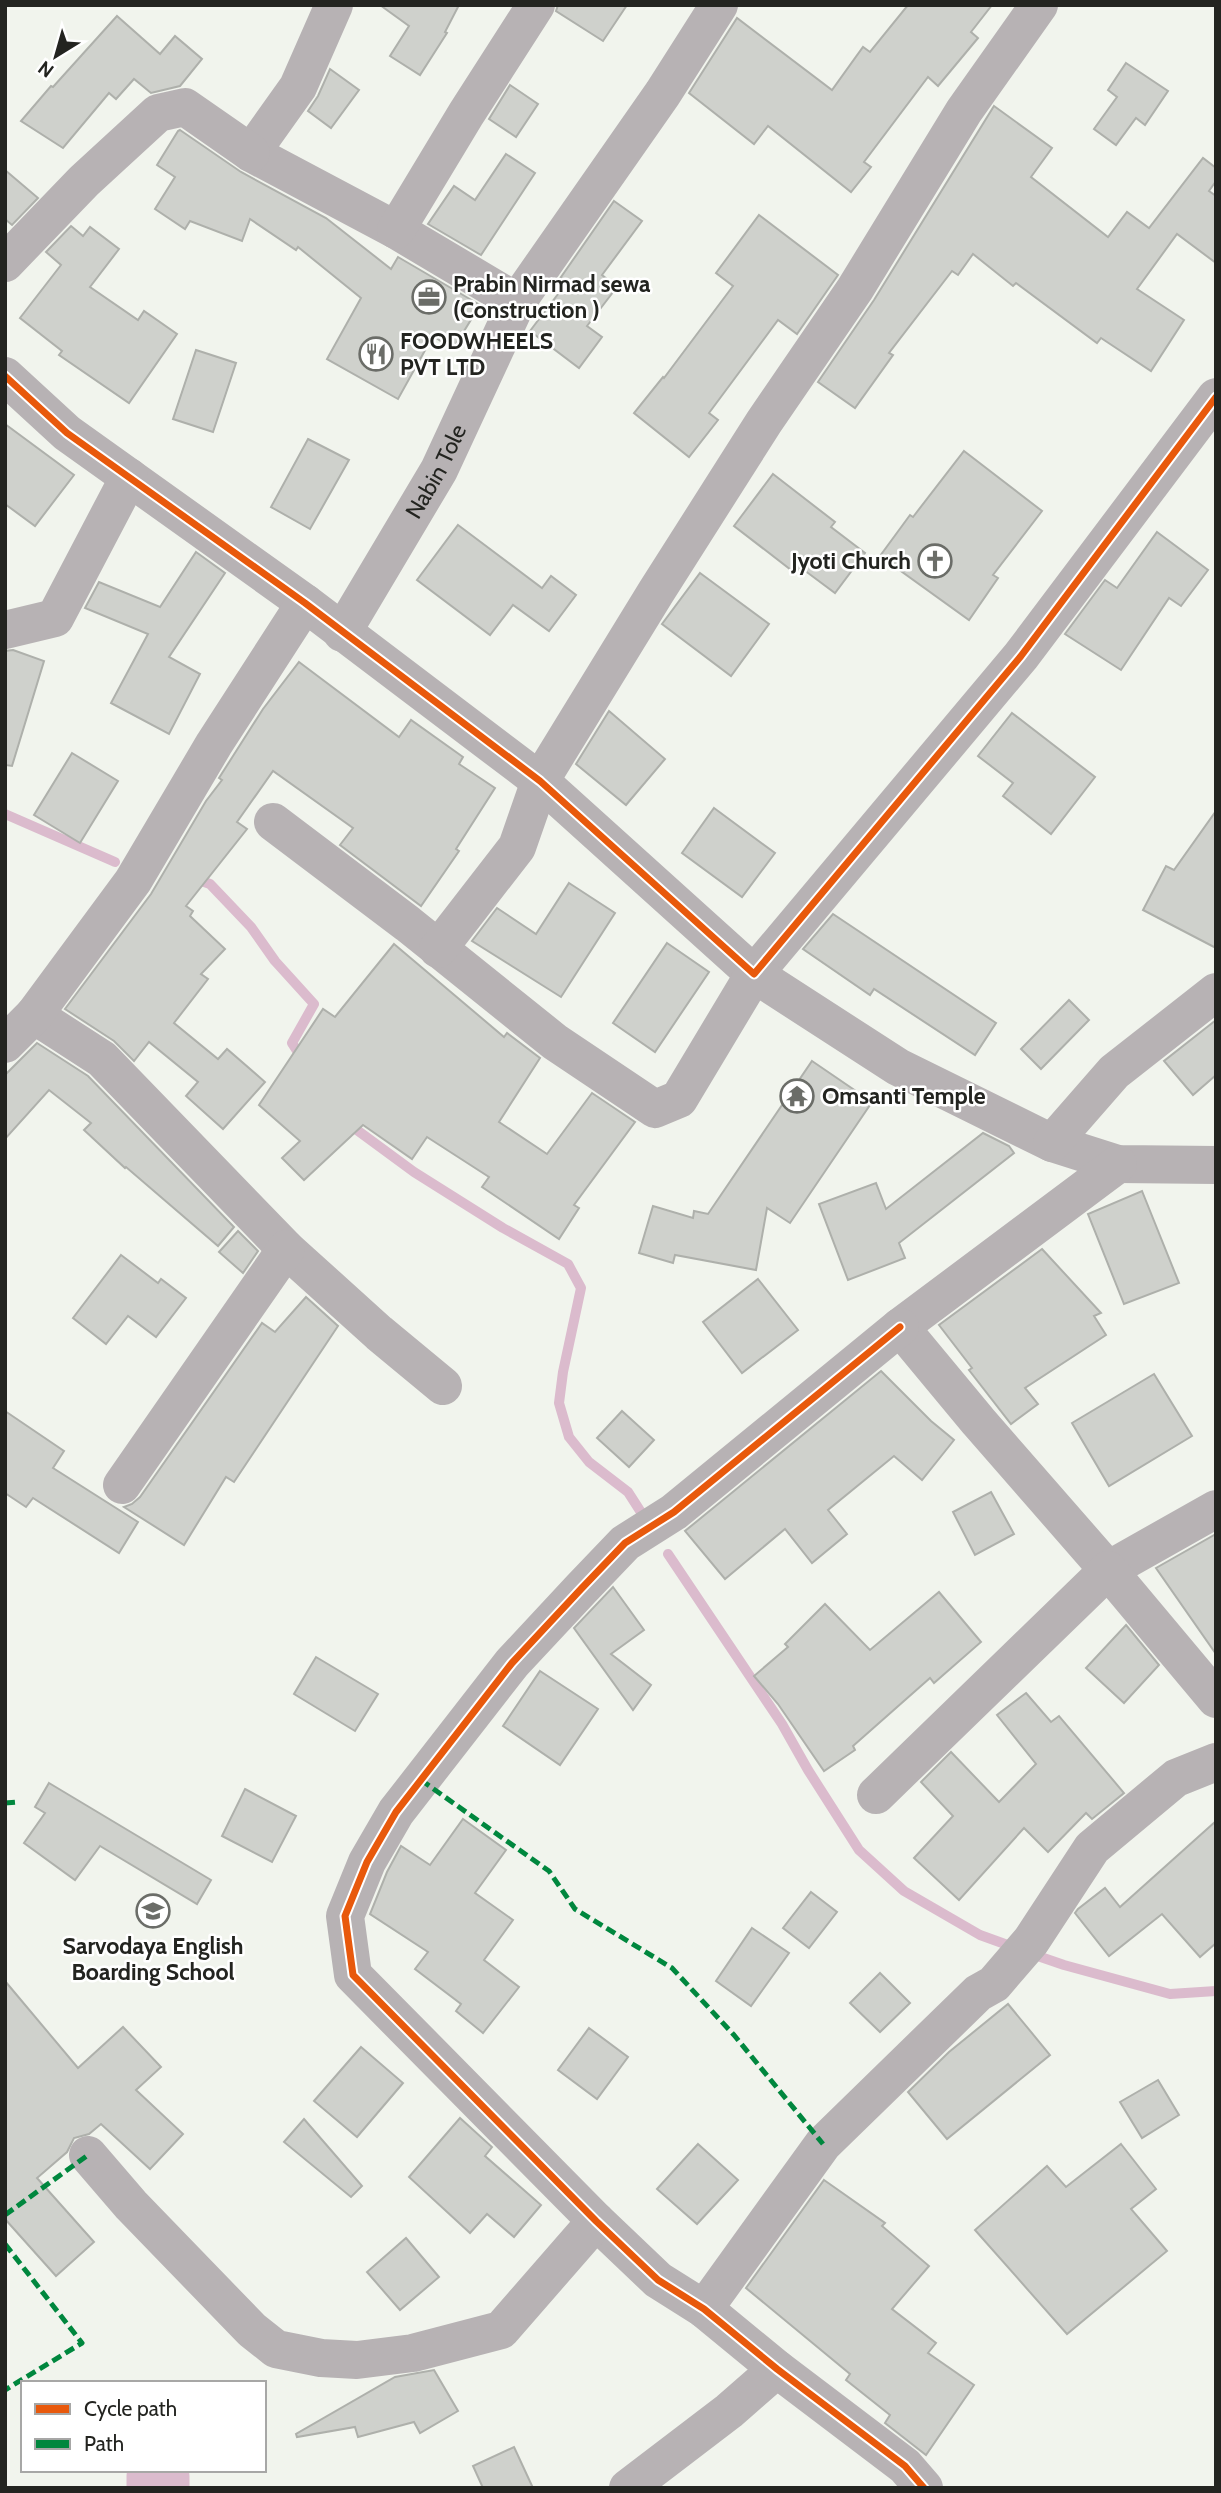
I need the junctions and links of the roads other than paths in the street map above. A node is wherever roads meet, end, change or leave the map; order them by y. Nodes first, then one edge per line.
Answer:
1 (334, 5) edge
2 (536, 5) edge
3 (719, 5) edge
4 (1039, 5) edge
5 (251, 153) junction
6 (396, 230) junction
7 (5, 263) edge
8 (517, 302) junction
9 (5, 376) edge
10 (1216, 397) edge
11 (1201, 444) edge
12 (129, 477) junction
13 (305, 603) junction
14 (5, 630) edge
15 (342, 633) junction
16 (540, 781) junction
17 (273, 822) dead end
18 (438, 949) junction
19 (754, 974) junction
20 (1216, 992) edge
21 (34, 1015) junction
22 (5, 1044) edge
23 (1052, 1143) junction
24 (1118, 1164) junction
25 (1216, 1165) edge
26 (286, 1248) junction
27 (900, 1327) junction
28 (443, 1387) dead end
29 (122, 1485) dead end
30 (1216, 1509) edge
31 (1108, 1570) junction
32 (1216, 1699) edge
33 (1216, 1762) edge
34 (876, 1796) dead end
35 (88, 2155) dead end
36 (596, 2221) junction
37 (704, 2309) junction
38 (777, 2369) junction
39 (628, 2488) edge
40 (924, 2488) edge

1 - 5 street
2 - 6 street
3 - 8 street, Nabin Tole
4 - 16 street
5 - 6 street
5 - 7 street
6 - 8 street
8 - 15 street, Nabin Tole
9 - 12 street
10 - 11 street
11 - 19 street
12 - 13 street
12 - 14 street
13 - 15 street
13 - 21 street
15 - 16 street
16 - 18 street
16 - 19 street
17 - 18 street
18 - 19 street
19 - 23 street
20 - 23 street
21 - 22 street
21 - 26 street
23 - 24 street
24 - 25 street
24 - 27 street
26 - 28 street
26 - 29 street
27 - 31 street
27 - 36 street
30 - 31 street
31 - 32 street
31 - 34 street
33 - 37 street
35 - 36 street
36 - 37 street
37 - 38 street
38 - 39 street
38 - 40 street

